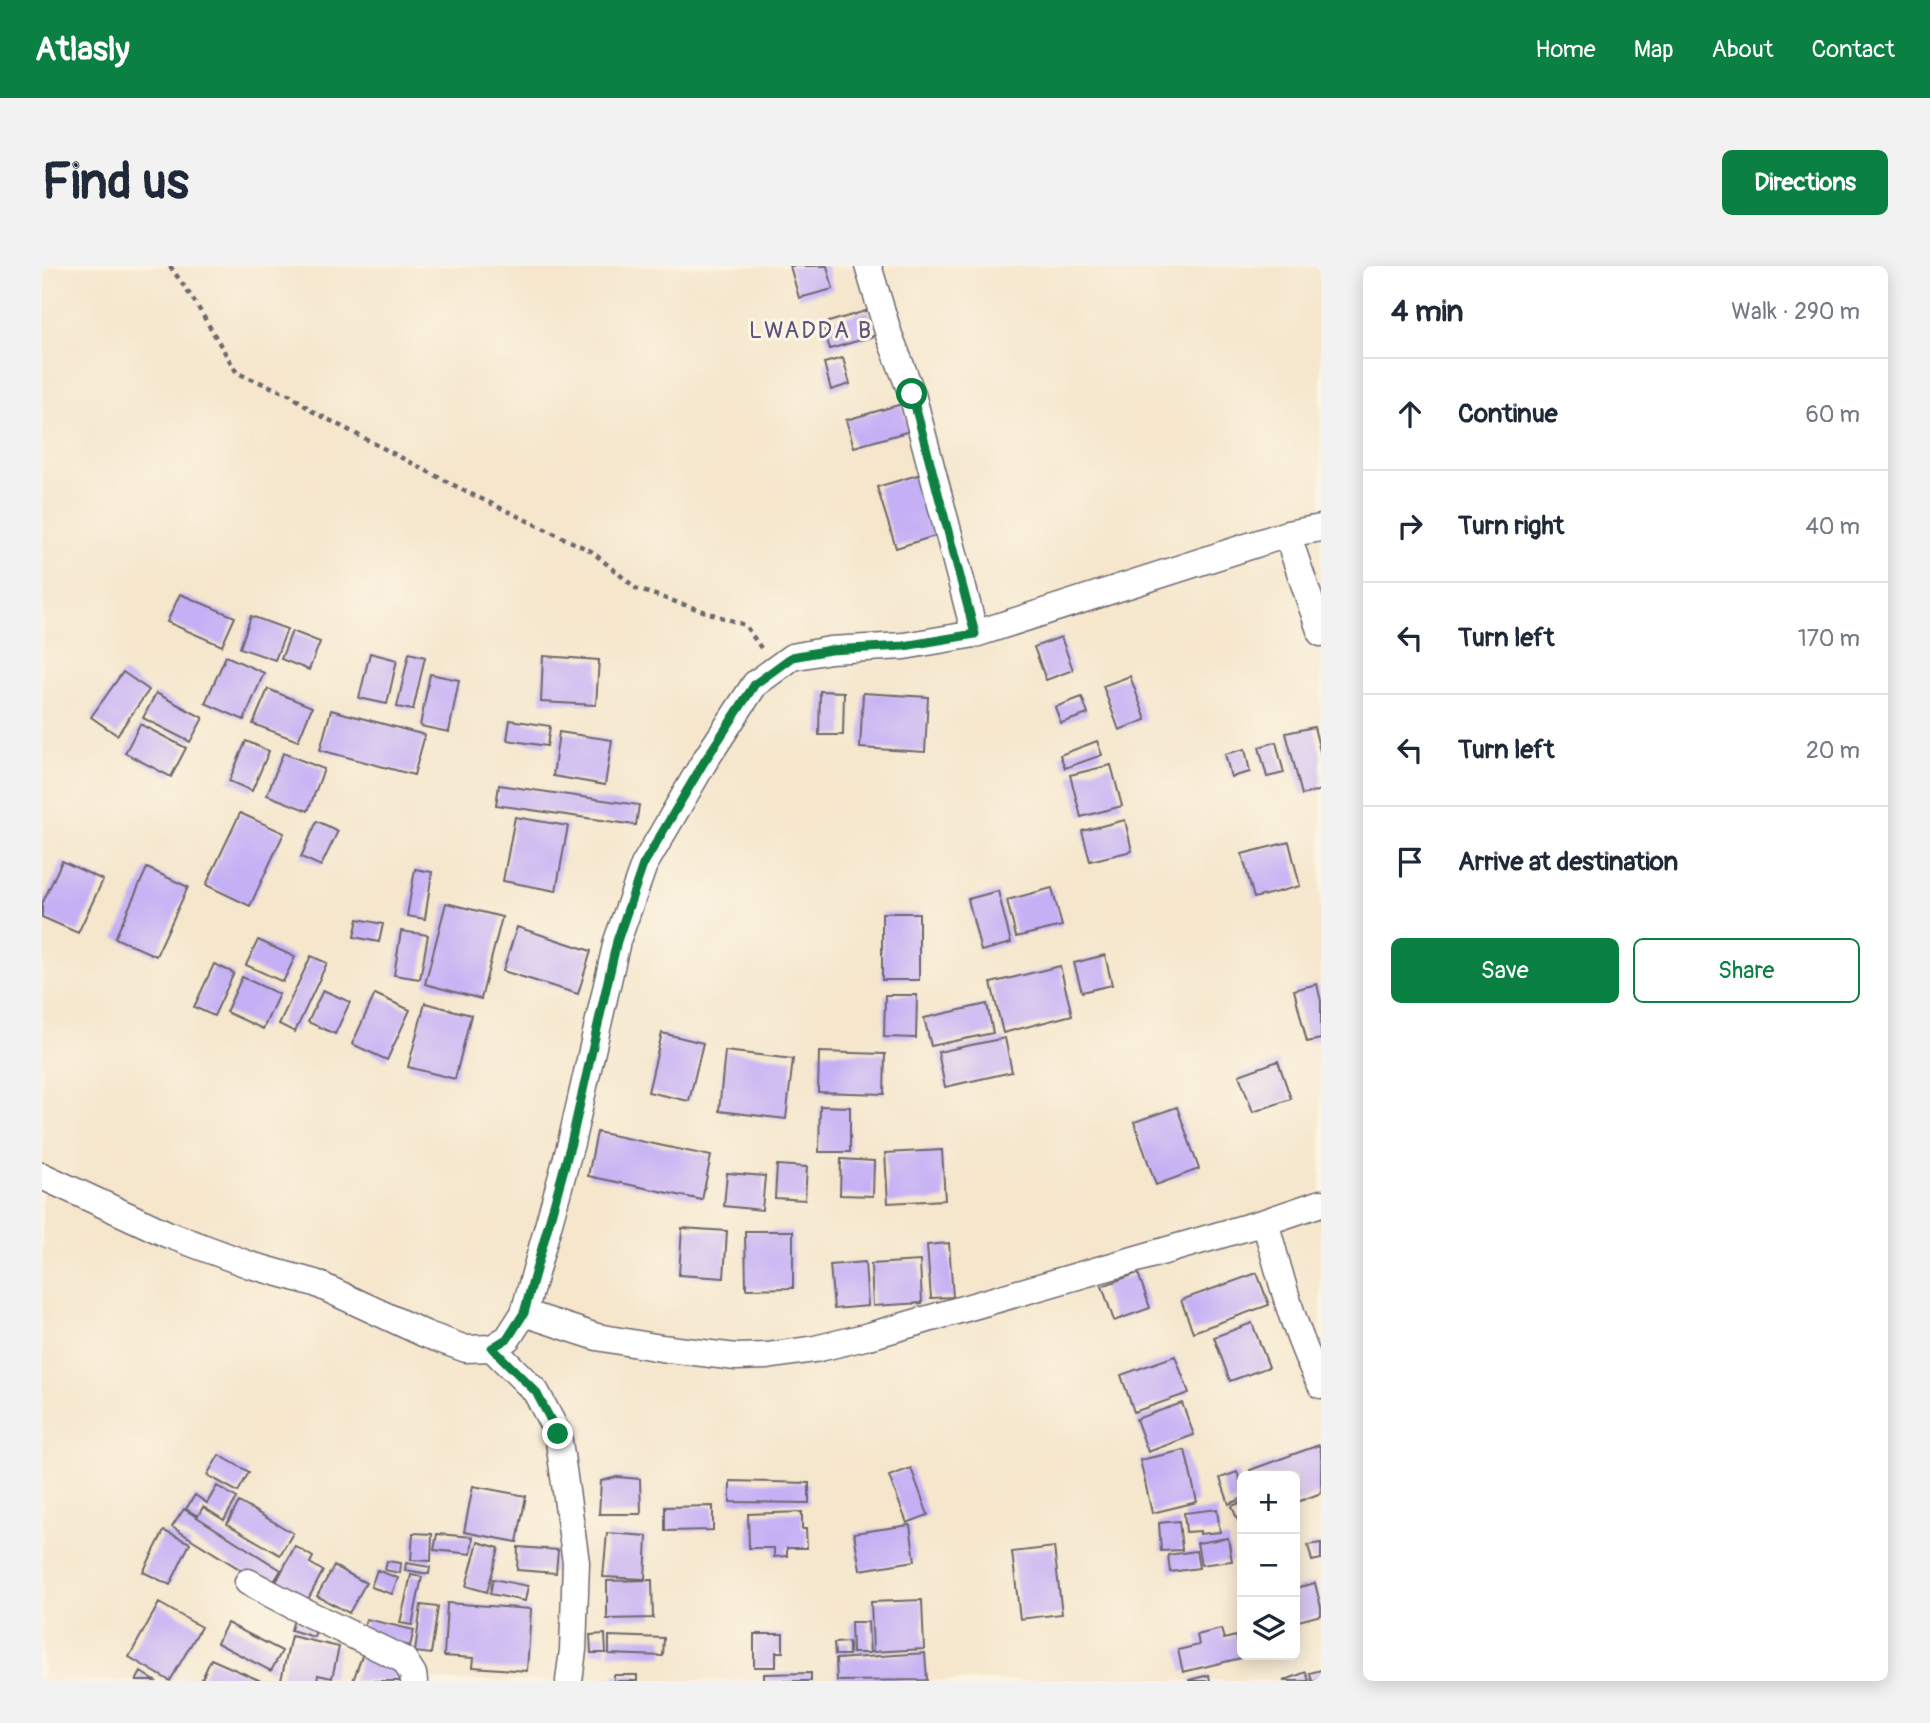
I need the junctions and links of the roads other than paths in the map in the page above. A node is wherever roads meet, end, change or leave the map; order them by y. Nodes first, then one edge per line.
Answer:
1 (868, 266) edge
2 (1321, 528) edge
3 (1287, 534) junction
4 (1321, 633) edge
5 (975, 634) junction
6 (42, 1176) edge
7 (1321, 1203) edge
8 (1265, 1222) junction
9 (524, 1313) junction
10 (492, 1348) junction
11 (1321, 1385) edge
12 (248, 1582) dead end
13 (414, 1681) edge
14 (569, 1681) edge

1 - 5 street
2 - 3 street
3 - 4 street
3 - 5 street
5 - 9 street
6 - 10 street
7 - 8 street
8 - 9 street
8 - 11 street
9 - 10 street
10 - 14 street
12 - 13 street

